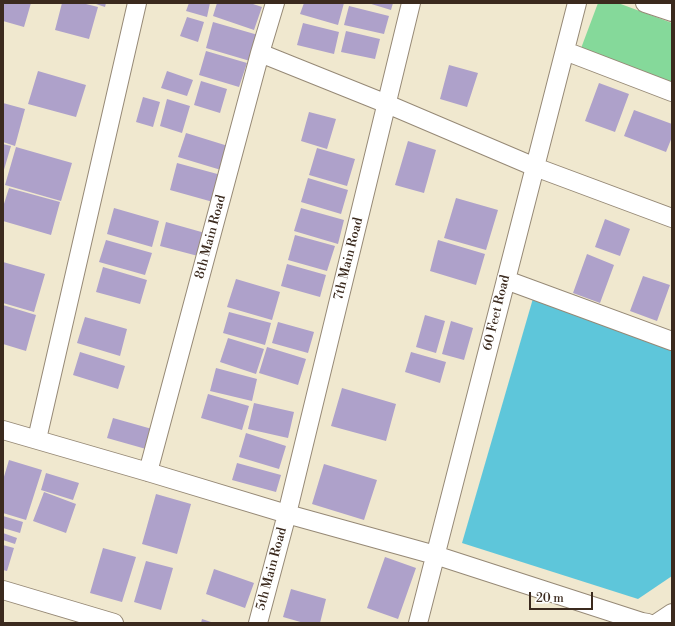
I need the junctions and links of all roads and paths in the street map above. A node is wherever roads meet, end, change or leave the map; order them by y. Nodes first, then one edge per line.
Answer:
1 (137, 3) edge
2 (275, 3) edge
3 (411, 3) edge
4 (577, 3) edge
5 (645, 3) edge
6 (672, 12) edge
7 (565, 51) junction
8 (260, 53) junction
9 (672, 92) edge
10 (386, 104) junction
11 (535, 167) junction
12 (672, 218) edge
13 (506, 280) junction
14 (672, 341) edge
15 (3, 430) edge
16 (37, 439) junction
17 (148, 472) junction
18 (286, 514) junction
19 (435, 555) junction
20 (3, 590) edge
21 (672, 613) edge
22 (114, 623) edge
23 (258, 623) edge
24 (418, 623) edge
25 (648, 623) edge
26 (657, 623) edge

1 - 16 street
2 - 8 street, 8th Main Road
3 - 10 street, 7th Main Road
4 - 7 street, 60 Feet Road
5 - 6 street
7 - 9 street
7 - 11 street, 60 Feet Road
8 - 10 street
8 - 17 street, 8th Main Road
10 - 11 street
10 - 18 street, 7th Main Road
11 - 12 street
11 - 13 street, 60 Feet Road
13 - 14 street
13 - 19 street, 60 Feet Road
15 - 16 street
16 - 17 street
17 - 18 street
18 - 19 street
18 - 23 street, 5th Main Road
19 - 24 street, 60 Feet Road
19 - 25 street
20 - 22 street
21 - 26 street

